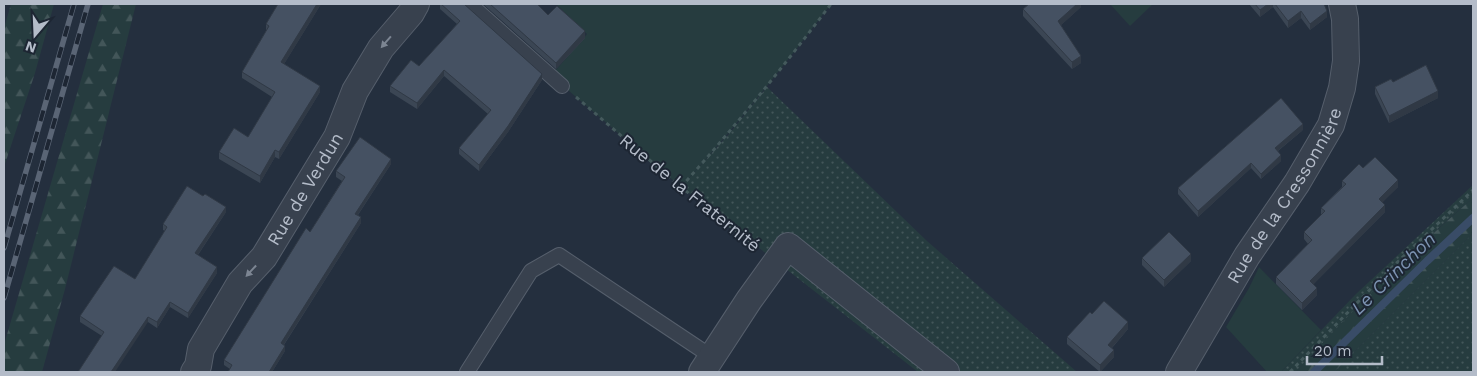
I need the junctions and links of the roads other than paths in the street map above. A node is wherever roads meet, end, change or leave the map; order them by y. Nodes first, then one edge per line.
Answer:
1 (416, 4) edge
2 (470, 4) edge
3 (1342, 4) edge
4 (562, 86) road end
5 (707, 365) edge
6 (194, 372) edge
7 (467, 372) edge
8 (946, 372) edge
9 (1180, 372) edge

1 -> 6 street, Rue de Verdun
2 - 4 lane
3 - 9 street, Rue de la Cressonnière
5 - 7 lane
5 - 8 street

